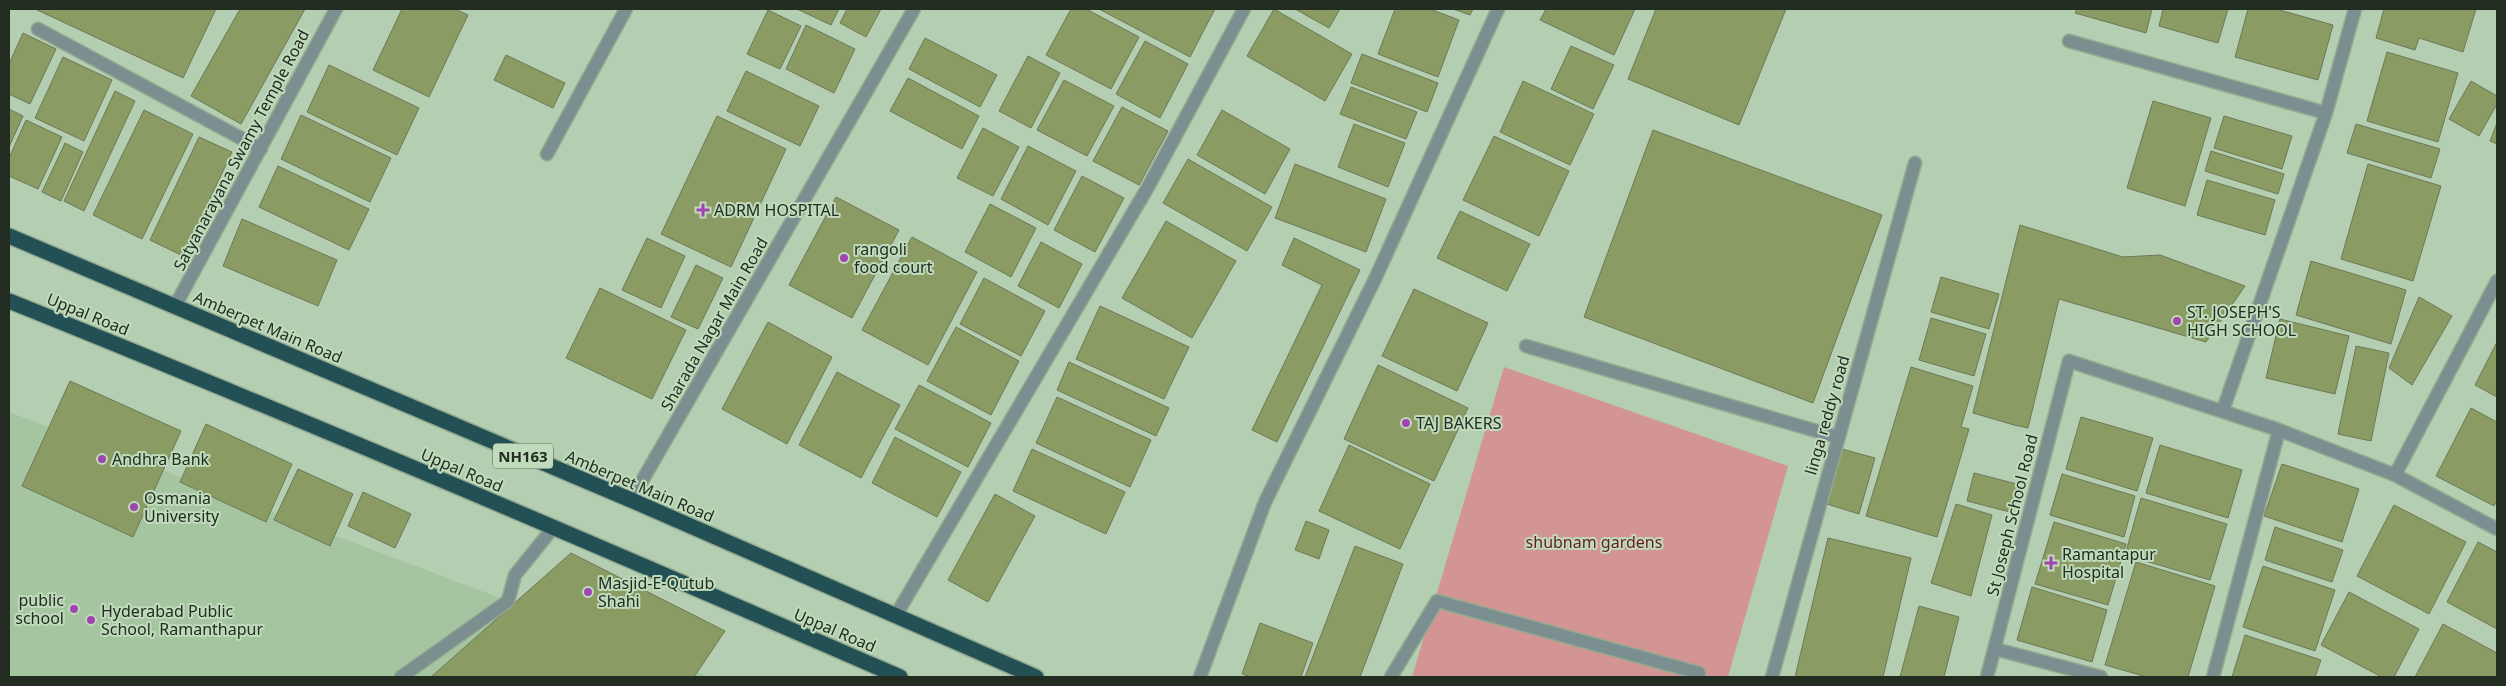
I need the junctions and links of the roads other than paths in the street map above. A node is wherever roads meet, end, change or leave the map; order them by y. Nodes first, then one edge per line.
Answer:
1 (336, 9) edge
2 (626, 9) edge
3 (914, 9) edge
4 (1244, 9) edge
5 (1498, 9) edge
6 (2355, 9) edge
7 (38, 29) dead end
8 (2069, 41) dead end
9 (2326, 113) junction
10 (261, 149) junction
11 (547, 154) dead end
12 (1915, 163) dead end
13 (9, 236) edge
14 (2497, 281) edge
15 (9, 301) edge
16 (175, 306) junction
17 (1526, 346) dead end
18 (2062, 385) junction
19 (2223, 410) junction
20 (2279, 430) junction
21 (1837, 437) junction
22 (2396, 475) junction
23 (631, 500) junction
24 (553, 528) junction
25 (2497, 529) edge
26 (896, 615) junction
27 (1995, 649) junction
28 (1699, 673) dead end
29 (401, 677) edge
30 (900, 677) edge
31 (1036, 677) edge
32 (1200, 677) edge
33 (1391, 677) edge
34 (1772, 677) edge
35 (1988, 677) edge
36 (2101, 677) edge
37 (2213, 677) edge

1 - 10 street, Satyanarayana Swamy Temple Road
2 - 11 street
3 - 23 street, Sharada Nagar Main Road
4 - 26 street
5 - 32 street
6 - 9 street
7 - 10 street
8 - 9 street
9 - 19 street
10 - 16 street, Satyanarayana Swamy Temple Road
12 - 21 street, linga reddy road
13 - 16 highway, Amberpet Main Road / NH163
14 - 22 street
15 - 24 highway, Uppal Road
16 - 23 highway, Amberpet Main Road / NH163
17 - 21 street
18 - 19 street
18 - 27 street
18 - 35 street, St Joseph School Road
19 - 20 street
20 - 22 street
20 - 37 street
21 - 34 street, linga reddy road
22 - 25 street
23 - 26 highway, Amberpet Main Road / NH163
24 - 29 street
24 - 30 highway, Uppal Road
26 - 31 highway, Amberpet Main Road / NH163
27 - 35 street
27 - 36 street
28 - 33 street

